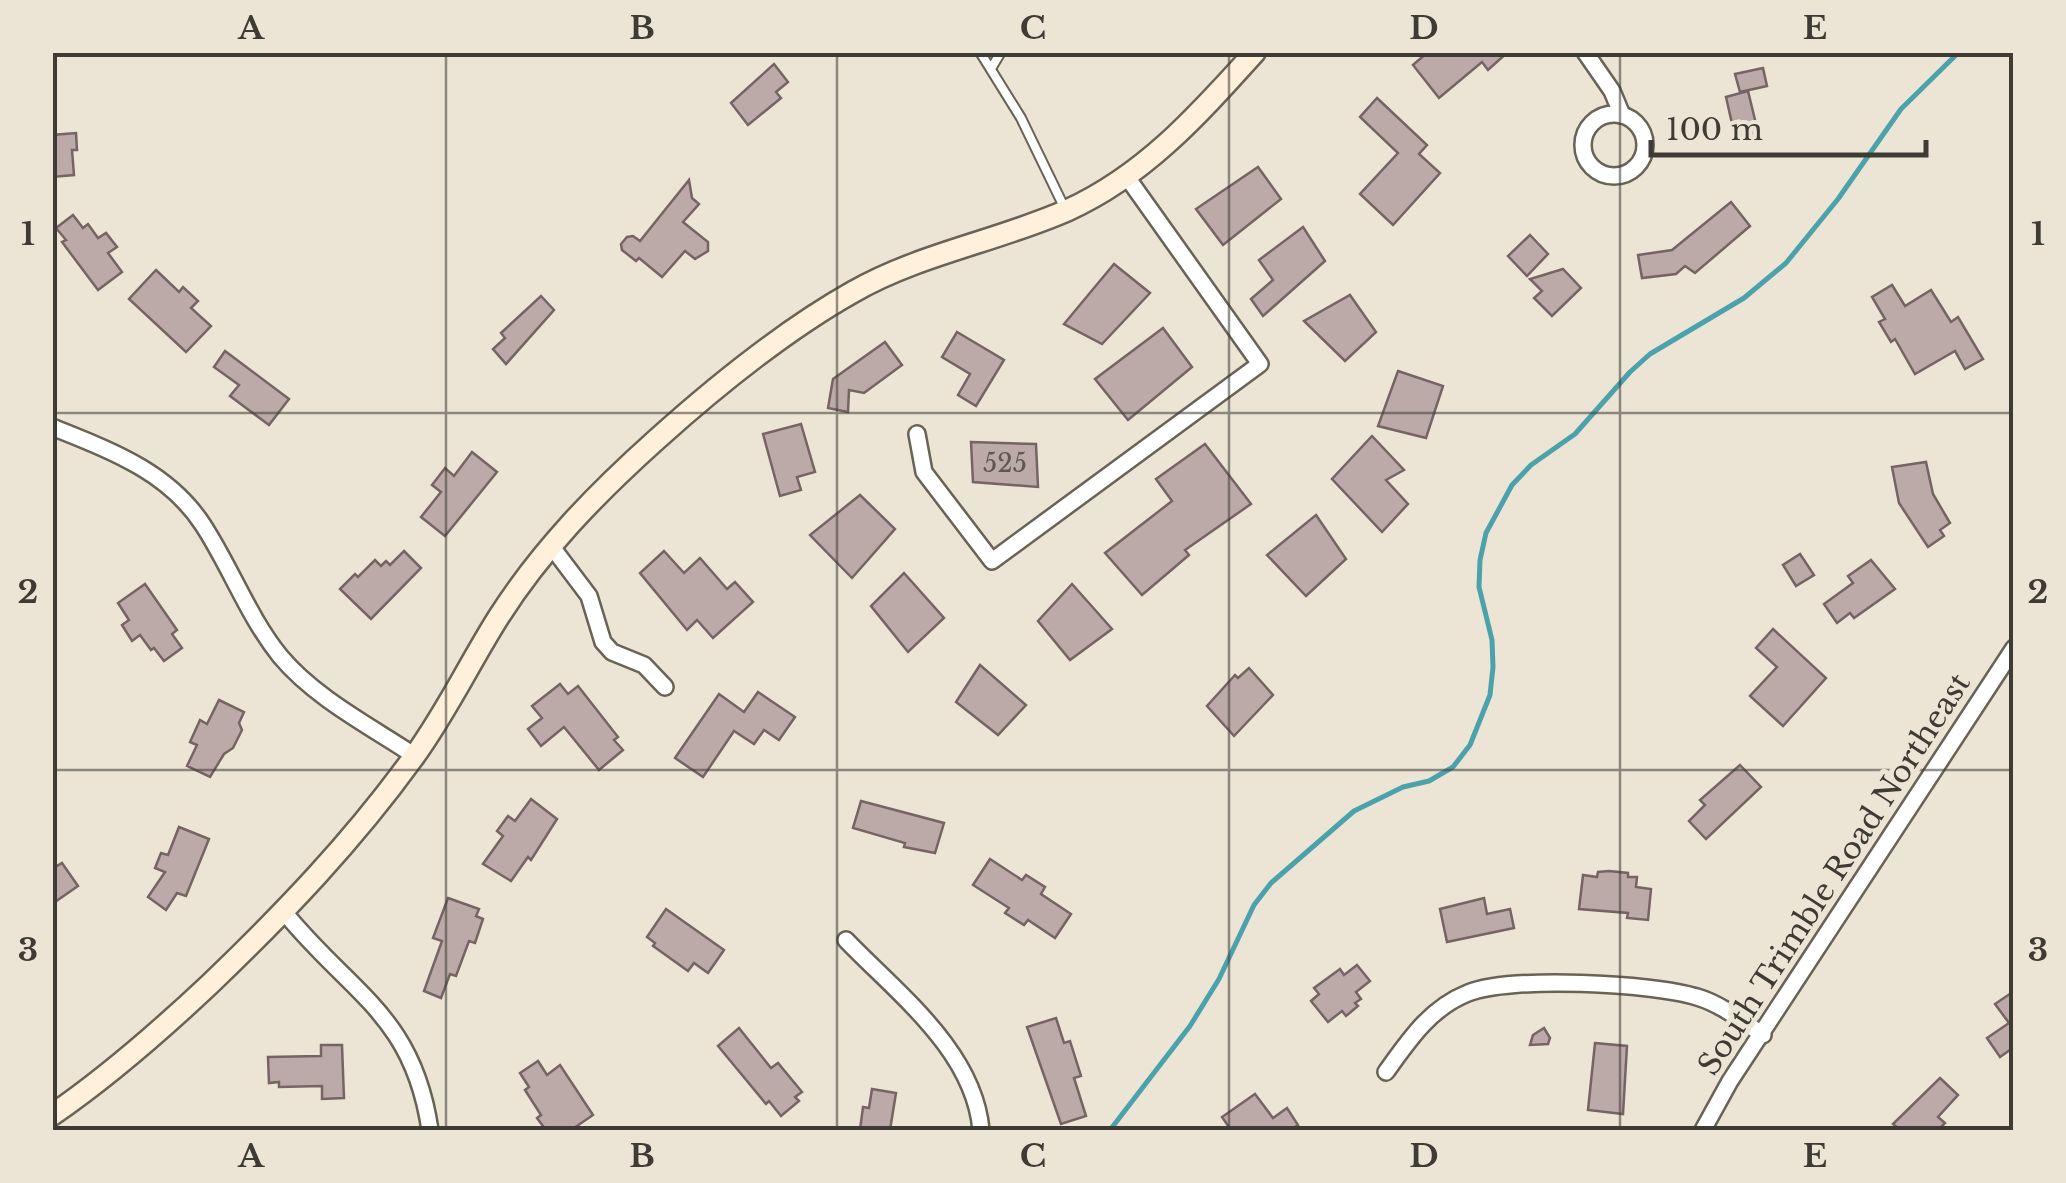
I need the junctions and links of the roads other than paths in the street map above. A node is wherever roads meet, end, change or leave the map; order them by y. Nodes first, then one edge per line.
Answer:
1 (980, 52) edge
2 (1001, 52) edge
3 (1255, 52) edge
4 (1585, 52) edge
5 (992, 67) junction
6 (1622, 116) junction
7 (1126, 177) junction
8 (1066, 210) junction
9 (52, 428) edge
10 (917, 434) dead end
11 (552, 547) junction
12 (2014, 648) edge
13 (665, 687) dead end
14 (414, 756) junction
15 (285, 912) junction
16 (846, 940) dead end
17 (1762, 1035) junction
18 (1386, 1072) dead end
19 (52, 1116) edge
20 (430, 1130) edge
21 (982, 1130) edge
22 (1703, 1130) edge

1 - 5 lane
2 - 5 lane
3 - 7 main road
4 - 6 street
5 - 8 lane
6 - 6 street
7 - 8 main road
7 - 10 street
8 - 11 main road
9 - 14 street
11 - 13 street
11 - 14 main road
12 - 17 street, South Trimble Road Northeast
14 - 15 main road
15 - 19 main road
15 - 20 street
16 - 21 street
17 - 18 street
17 - 22 street, South Trimble Road Northeast

